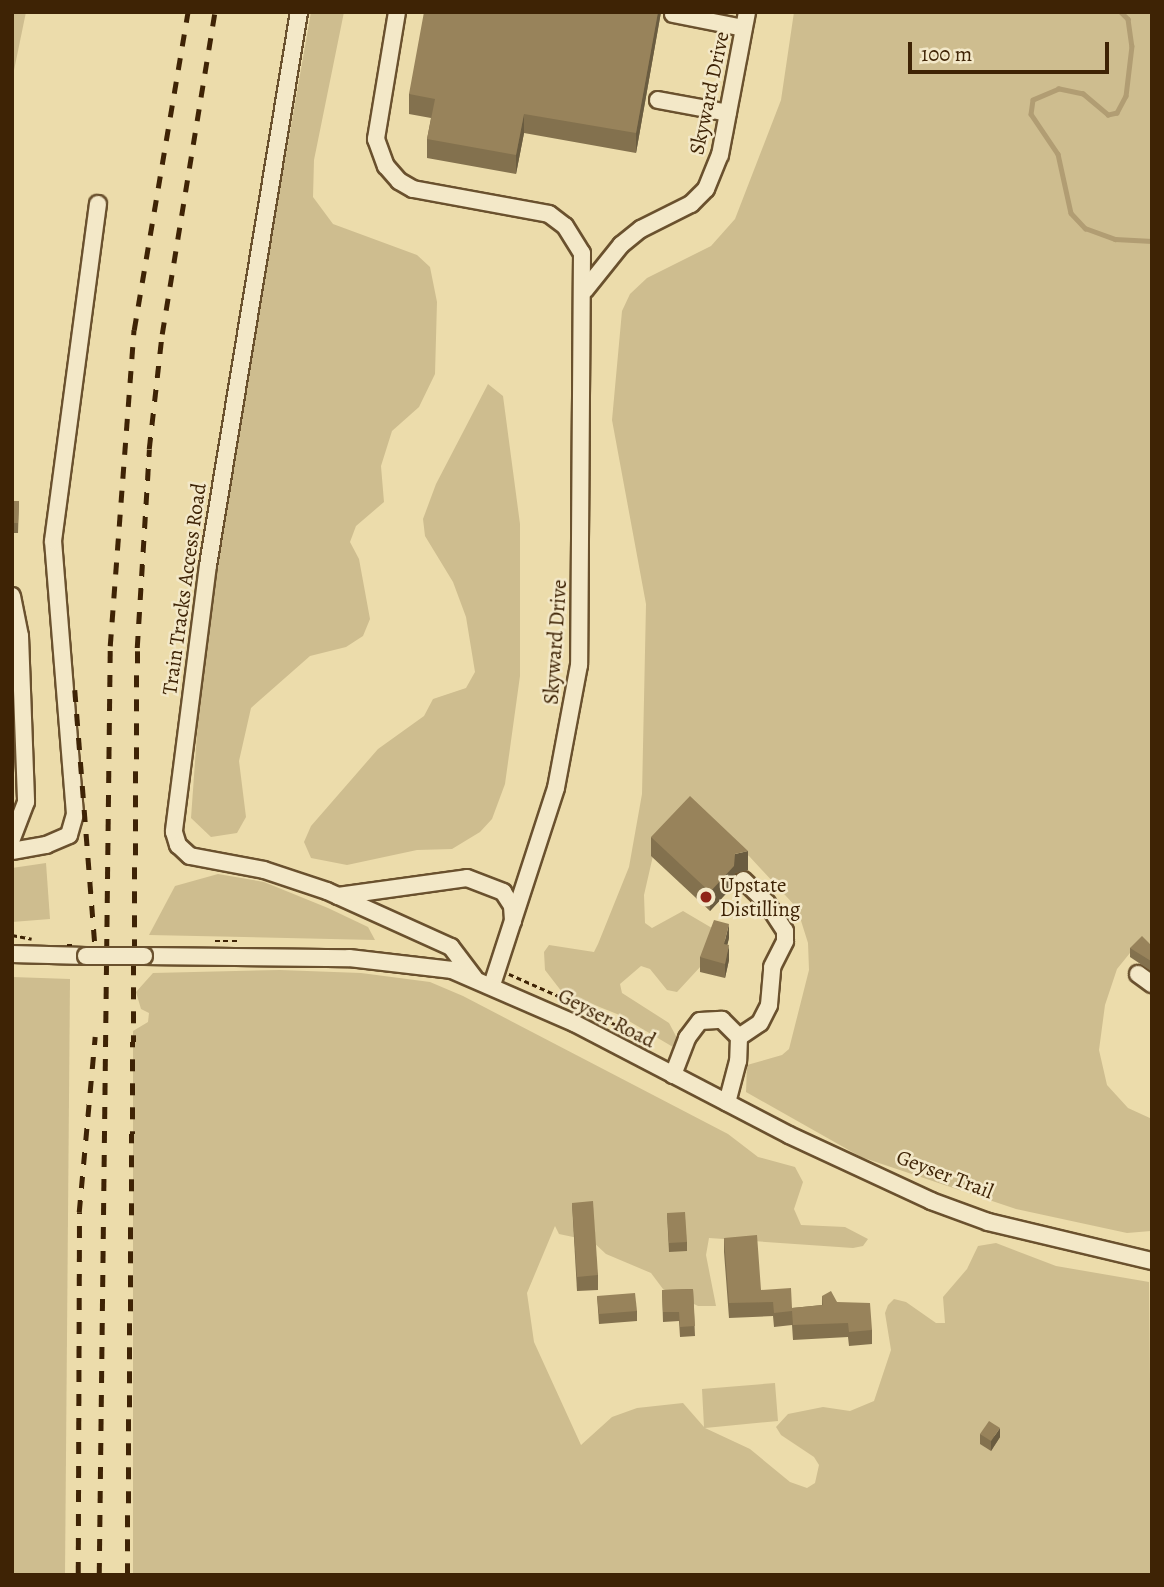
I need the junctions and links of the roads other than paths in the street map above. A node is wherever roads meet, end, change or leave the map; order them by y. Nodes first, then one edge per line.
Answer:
1 (299, 12) edge
2 (397, 12) edge
3 (673, 15) dead end
4 (745, 20) edge
5 (658, 100) dead end
6 (728, 113) junction
7 (98, 204) dead end
8 (584, 290) junction
9 (12, 596) edge
10 (12, 839) edge
11 (12, 851) edge
12 (743, 880) dead end
13 (338, 896) junction
14 (513, 921) junction
15 (12, 954) edge
16 (474, 978) junction
17 (492, 985) junction
18 (739, 1037) junction
19 (673, 1075) junction
20 (727, 1103) junction
21 (1152, 1261) edge

1 - 13 street, Train Tracks Access Road
2 - 8 street, Skyward Drive
3 - 4 street
4 - 6 street, Skyward Drive
5 - 6 street
6 - 8 street, Skyward Drive
7 - 11 street
8 - 14 street, Skyward Drive
9 - 10 street
12 - 18 street
13 - 14 street
13 - 16 street, Train Tracks Access Road
14 - 17 street, Skyward Drive
15 - 16 street, Geyser Road, bridge
16 - 17 street, Geyser Road
17 - 19 street, Geyser Road
18 - 19 street
18 - 20 street
19 - 20 street, Geyser Road
20 - 21 street, Geyser Road

